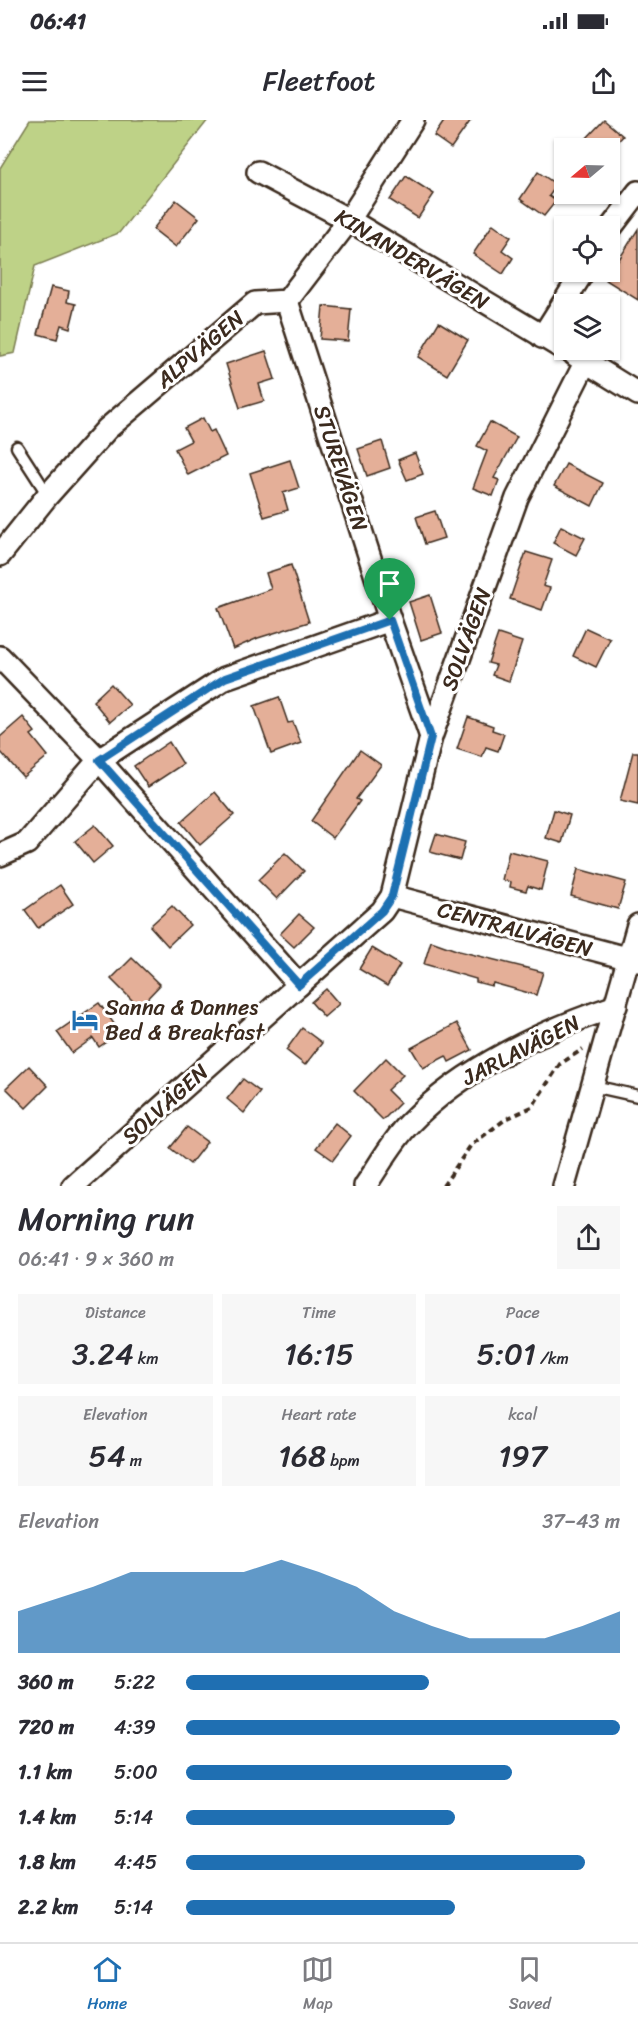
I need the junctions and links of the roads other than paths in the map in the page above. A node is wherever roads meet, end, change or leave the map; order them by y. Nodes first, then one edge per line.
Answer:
1 (412, 120) edge
2 (258, 172) dead end
3 (638, 192) edge
4 (620, 216) edge
5 (349, 220) junction
6 (577, 282) edge
7 (287, 301) junction
8 (542, 337) junction
9 (554, 344) edge
10 (586, 361) joint
11 (638, 394) edge
12 (17, 447) dead end
13 (48, 495) junction
14 (0, 555) edge
15 (390, 620) junction
16 (0, 657) edge
17 (431, 737) junction
18 (99, 760) junction
19 (0, 855) edge
20 (392, 896) junction
21 (638, 925) edge
22 (633, 960) edge
23 (299, 985) junction
24 (615, 1006) junction
25 (592, 1086) junction
26 (638, 1096) edge
27 (74, 1186) edge
28 (364, 1186) edge
29 (564, 1186) edge

1 - 5 street
2 - 5 street, KINANDERVÄGEN
3 - 4 street
5 - 7 street
5 - 8 street, KINANDERVÄGEN
6 - 8 street
7 - 13 street, ALPVÄGEN
7 - 15 street, STUREVÄGEN
8 - 9 street, KINANDERVÄGEN
10 - 11 street, KINANDERVÄGEN
10 - 17 street, SOLVÄGEN
12 - 13 lane
13 - 14 street, ALPVÄGEN
15 - 17 street, STUREVÄGEN
15 - 18 street
16 - 18 street
17 - 20 street, SOLVÄGEN
18 - 19 street
18 - 23 street
20 - 22 street, CENTRALVÄGEN
20 - 23 street, SOLVÄGEN
21 - 22 street
22 - 24 street
23 - 27 street, SOLVÄGEN
24 - 25 street
24 - 28 street, JARLAVÄGEN
25 - 26 lane
25 - 29 street

